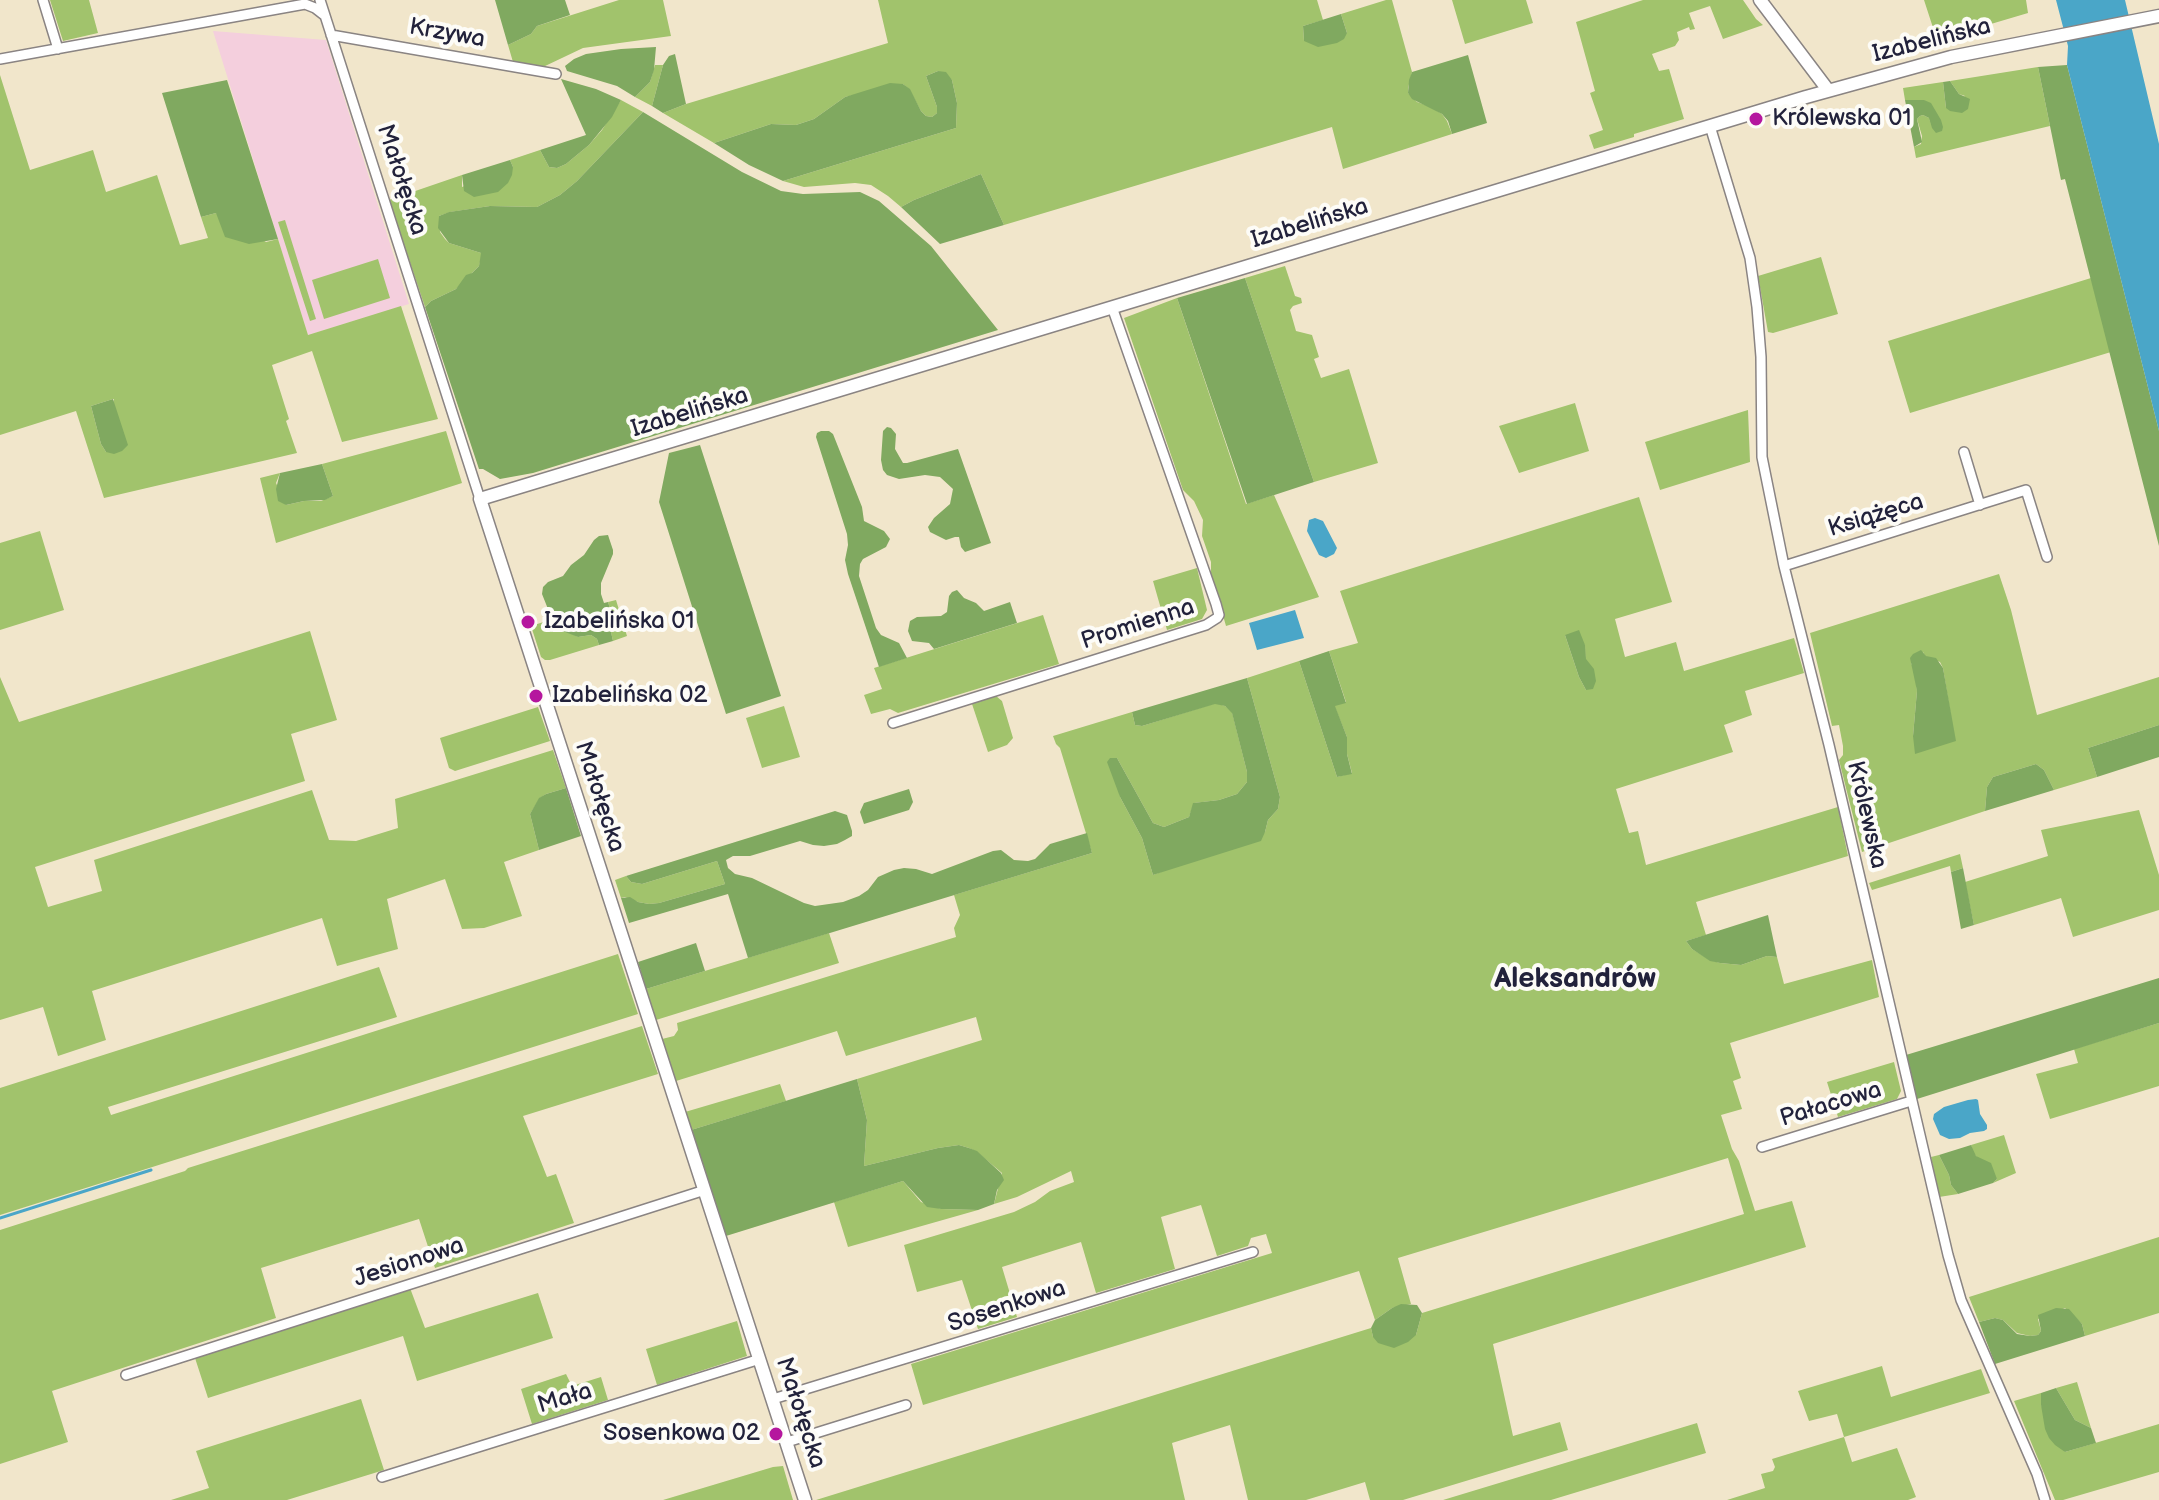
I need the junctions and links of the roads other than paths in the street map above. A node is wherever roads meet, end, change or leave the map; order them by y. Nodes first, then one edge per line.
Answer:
1 (43, 0) edge
2 (320, 0) edge
3 (1760, 0) edge
4 (324, 15) junction
5 (2159, 16) edge
6 (331, 35) junction
7 (58, 49) junction
8 (0, 59) edge
9 (556, 74) dead end
10 (1828, 90) junction
11 (1710, 126) junction
12 (1112, 307) junction
13 (1964, 452) dead end
14 (480, 499) junction
15 (1980, 505) junction
16 (2047, 557) dead end
17 (1784, 566) junction
18 (893, 723) dead end
19 (1911, 1101) junction
20 (1762, 1147) dead end
21 (705, 1190) junction
22 (1253, 1252) dead end
23 (760, 1359) junction
24 (126, 1375) dead end
25 (773, 1399) junction
26 (906, 1405) dead end
27 (787, 1442) junction
28 (382, 1477) dead end
29 (805, 1500) edge
30 (2045, 1500) edge

1 - 7 street
2 - 4 street, Małołęcka
3 - 10 street
4 - 6 street, Małołęcka
4 - 7 street
5 - 10 street, Izabelińska
6 - 9 street, Krzywa
6 - 14 street, Małołęcka
7 - 8 street
10 - 11 street, Izabelińska
11 - 12 street, Izabelińska
11 - 17 street, Królewska
12 - 14 street, Izabelińska
12 - 18 street, Promienna
13 - 15 street
14 - 21 street, Małołęcka
15 - 16 street, Książęca
15 - 17 street, Książęca
17 - 19 street, Królewska
19 - 20 street, Pałacowa
19 - 30 street, Królewska
21 - 23 street, Małołęcka
21 - 24 street, Jesionowa
22 - 25 street, Sosenkowa
23 - 25 street, Małołęcka
23 - 28 street, Mała
25 - 27 street, Małołęcka
26 - 27 street
27 - 29 street, Małołęcka

